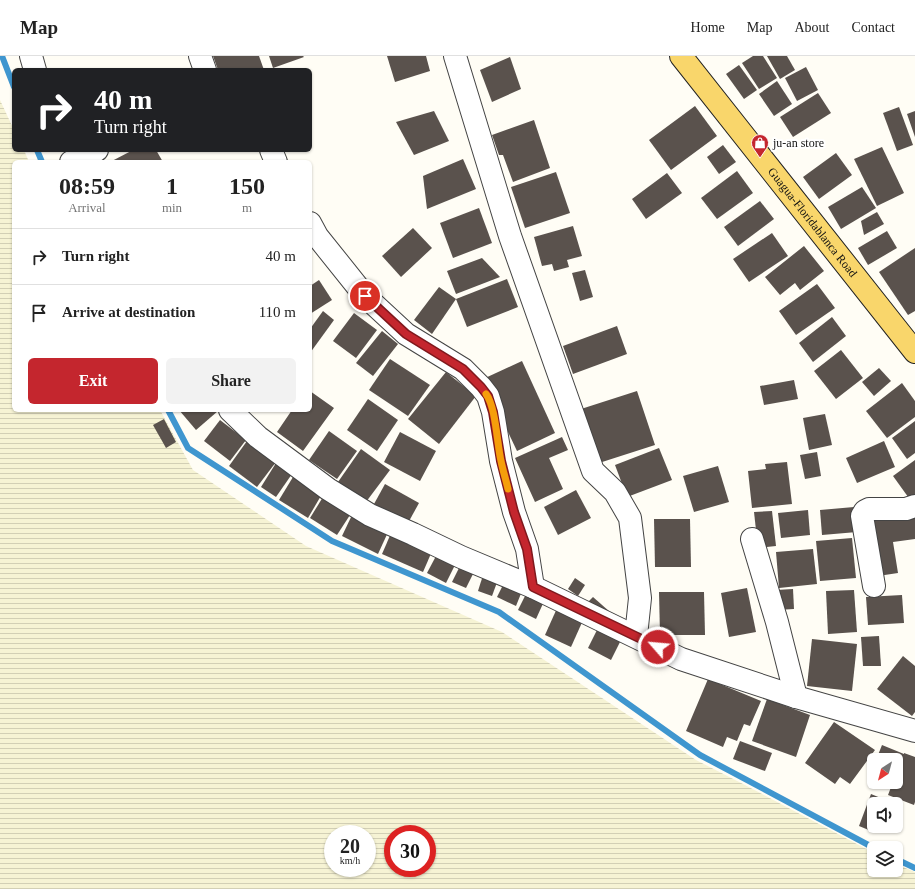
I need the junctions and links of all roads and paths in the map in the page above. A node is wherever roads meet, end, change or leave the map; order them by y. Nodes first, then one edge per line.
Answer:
1 (31, 56) edge
2 (200, 56) edge
3 (455, 56) edge
4 (680, 56) edge
5 (34, 68) edge
6 (204, 68) edge
7 (92, 152) edge
8 (74, 160) edge
9 (312, 227) edge
10 (915, 352) edge
11 (232, 412) edge
12 (915, 506) edge
13 (752, 539) dead end
14 (874, 586) dead end
15 (533, 587) junction
16 (636, 636) junction
17 (796, 697) junction
18 (915, 731) edge

1 - 5 street
2 - 6 street
3 - 16 street
4 - 10 main road, Guagua-Floridablanca Road
7 - 8 street
9 - 15 street
11 - 15 street
12 - 14 street
13 - 17 street
15 - 16 street
16 - 17 street
17 - 18 street

